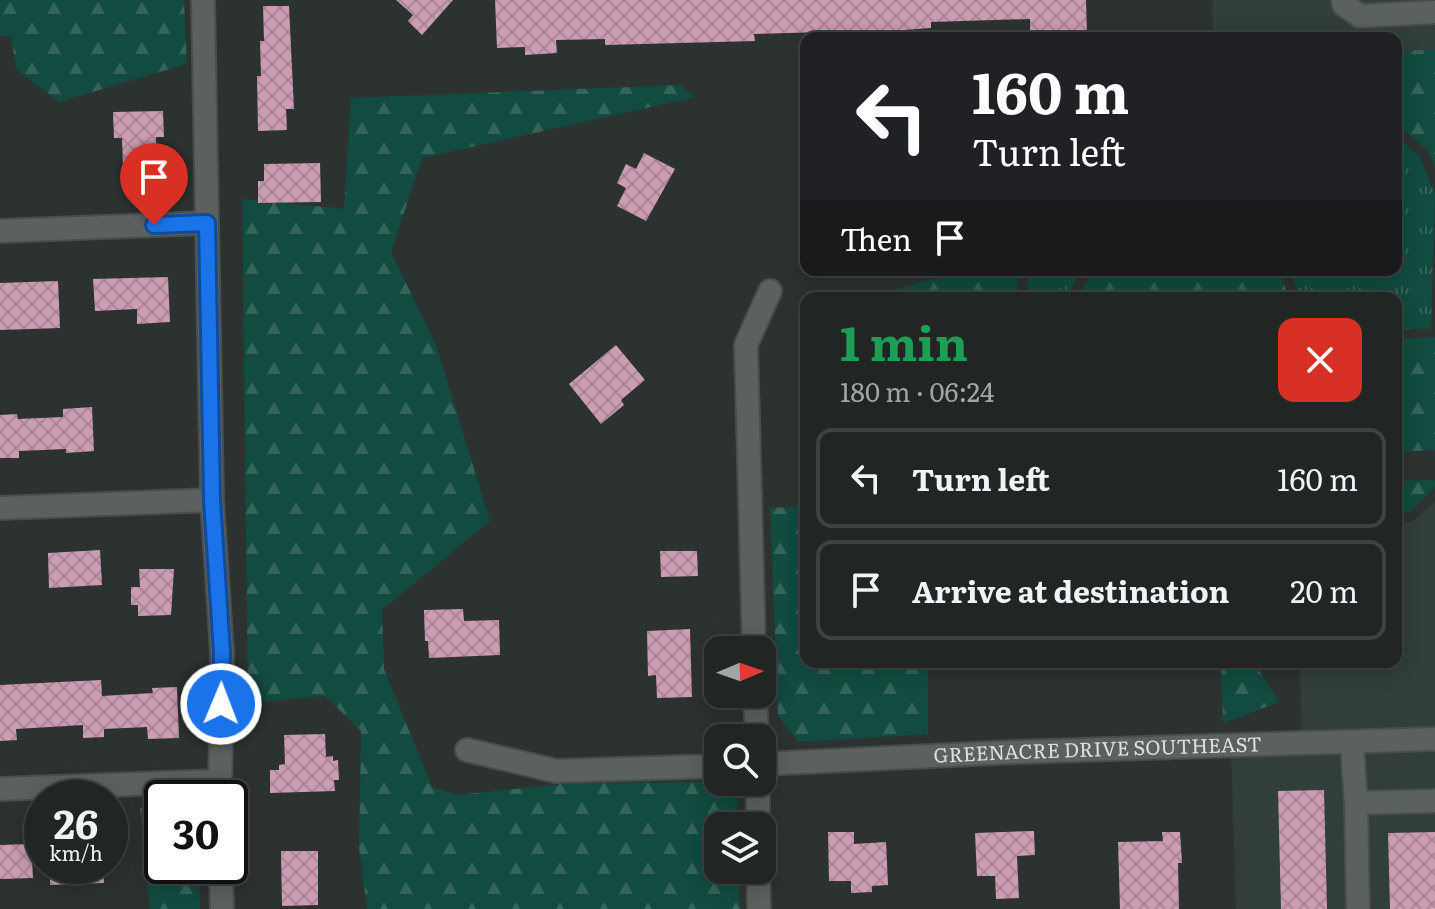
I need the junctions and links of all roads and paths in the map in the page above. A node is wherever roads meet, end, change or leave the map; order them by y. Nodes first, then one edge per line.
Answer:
1 (203, 0) edge
2 (1343, 0) edge
3 (1435, 12) edge
4 (207, 223) junction
5 (0, 231) edge
6 (770, 291) dead end
7 (212, 500) junction
8 (0, 508) edge
9 (754, 636) edge
10 (1435, 739) edge
11 (1352, 743) junction
12 (467, 750) dead end
13 (776, 763) edge
14 (704, 766) edge
15 (220, 780) edge
16 (0, 789) edge
17 (144, 790) edge
18 (1435, 801) edge
19 (1356, 803) junction
20 (221, 884) edge
21 (758, 884) edge
22 (222, 909) edge
23 (759, 909) edge
24 (1358, 909) edge

1 - 4 street
2 - 3 street
4 - 5 street
4 - 7 street
6 - 9 street
7 - 8 street
7 - 15 street
10 - 11 street, GREENACRE DRIVE SOUTHEAST
11 - 13 street, GREENACRE DRIVE SOUTHEAST
11 - 19 street
12 - 14 street
16 - 17 street
18 - 19 street
19 - 24 street
20 - 22 street
21 - 23 street

